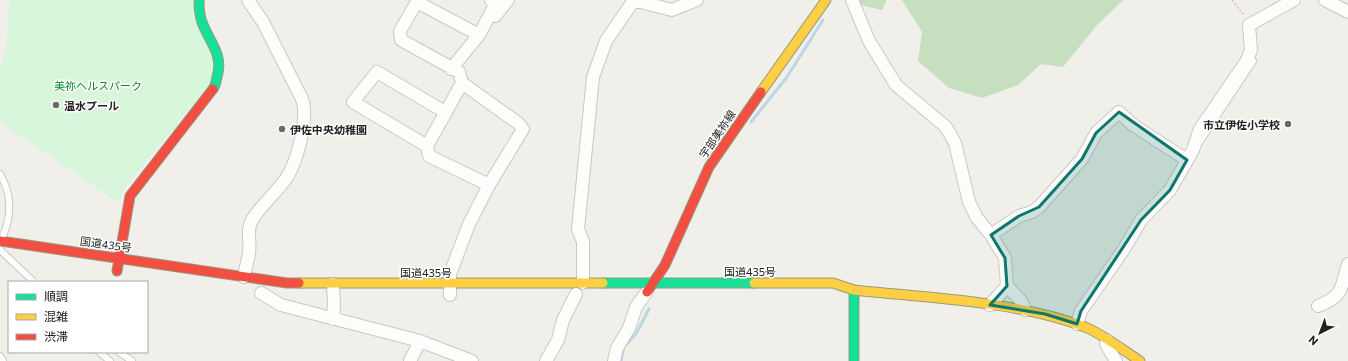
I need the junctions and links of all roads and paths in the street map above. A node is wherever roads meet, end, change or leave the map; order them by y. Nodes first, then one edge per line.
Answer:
1 (199, 0) edge
2 (248, 0) edge
3 (491, 0) edge
4 (508, 0) edge
5 (634, 0) edge
6 (697, 0) edge
7 (826, 0) edge
8 (852, 0) edge
9 (1232, 0) edge
10 (1294, 0) edge
11 (1326, 0) edge
12 (418, 1) edge
13 (1348, 12) edge
14 (485, 23) junction
15 (1249, 25) junction
16 (479, 35) junction
17 (1253, 61) dead end
18 (451, 69) junction
19 (462, 83) junction
20 (445, 112) junction
21 (427, 146) junction
22 (1190, 155) junction
23 (0, 173) edge
24 (489, 185) junction
25 (991, 235) junction
26 (0, 244) edge
27 (0, 254) edge
28 (24, 257) dead end
29 (119, 258) junction
30 (1348, 264) edge
31 (117, 271) dead end
32 (244, 277) junction
33 (33, 281) edge
34 (654, 283) junction
35 (1008, 286) junction
36 (854, 290) junction
37 (578, 291) junction
38 (258, 292) joint
39 (450, 292) junction
40 (333, 293) junction
41 (634, 293) dead end
42 (646, 293) junction
43 (662, 293) dead end
44 (832, 293) dead end
45 (281, 294) dead end
46 (990, 305) junction
47 (1318, 306) dead end
48 (1025, 310) junction
49 (333, 318) junction
50 (1077, 324) junction
51 (1107, 340) junction
52 (420, 341) junction
53 (100, 353) edge
54 (120, 353) edge
55 (0, 356) edge
56 (3, 361) edge
57 (110, 361) edge
58 (132, 361) edge
59 (410, 361) edge
60 (472, 361) edge
61 (546, 361) edge
62 (614, 361) edge
63 (854, 361) edge
64 (1116, 361) edge
65 (1140, 361) edge

1 - 29 main road
2 - 32 street
3 - 14 street
4 - 14 street
5 - 6 street
5 - 37 street
7 - 34 main road, 宇部美祢線
8 - 25 street
9 - 15 path
10 - 15 street
11 - 13 street
12 - 16 street
12 - 18 street
14 - 16 street
15 - 22 street
16 - 18 street
17 - 22 lane
18 - 19 street
19 - 20 street
19 - 24 street
20 - 21 street
20 - 21 street
21 - 24 street
22 - 25 street
22 - 50 street
23 - 26 lane
24 - 39 street
25 - 35 street
26 - 29 main road, 国道435号
26 - 33 lane, bridge
27 - 28 main road
29 - 31 main road
29 - 32 main road, 国道435号
30 - 47 street
32 - 40 main road, 国道435号
34 - 36 main road, 国道435号
34 - 37 main road, 国道435号
34 - 42 main road, 宇部美祢線
35 - 46 street
35 - 48 street
36 - 44 main road
36 - 46 main road
36 - 63 main road
37 - 39 main road, 国道435号
37 - 61 street
38 - 45 main road
38 - 49 street
39 - 40 main road, 国道435号
40 - 49 street
41 - 42 main road
42 - 43 main road
42 - 62 street
46 - 48 main road
48 - 50 main road
49 - 52 street
50 - 51 main road
51 - 64 street
51 - 65 main road
52 - 59 street
52 - 60 street
53 - 57 lane
54 - 58 lane
55 - 56 lane

